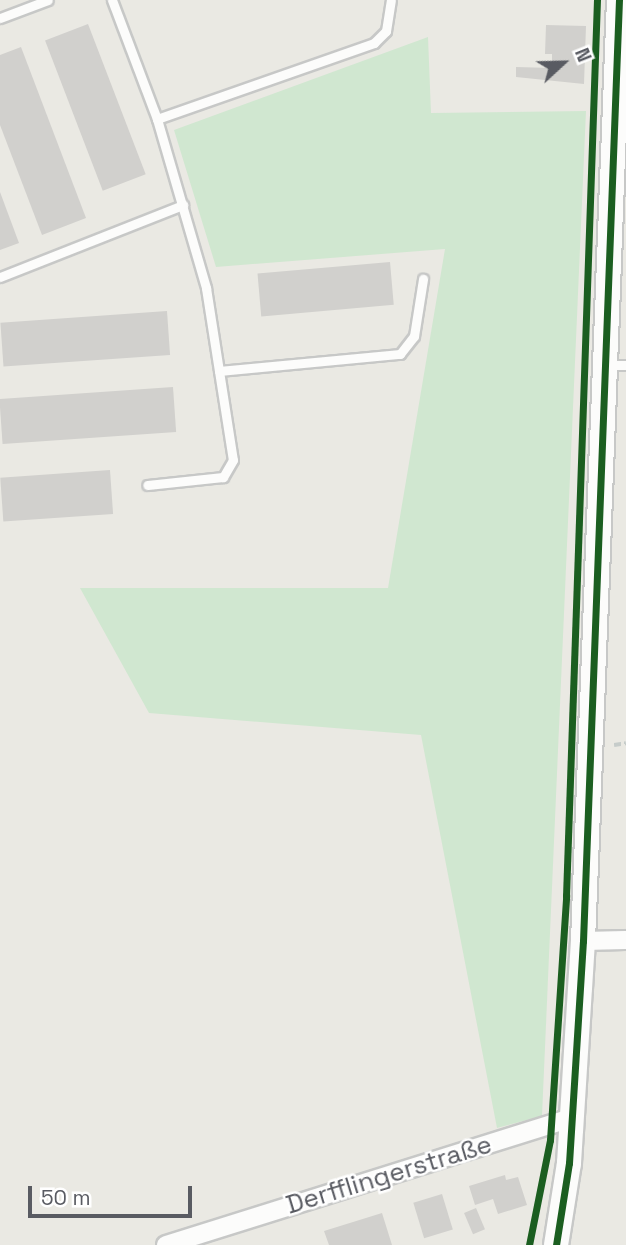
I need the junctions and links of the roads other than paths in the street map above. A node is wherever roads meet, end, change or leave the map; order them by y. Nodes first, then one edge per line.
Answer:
1 (48, 0) edge
2 (112, 0) edge
3 (391, 0) edge
4 (619, 0) edge
5 (0, 18) edge
6 (157, 119) junction
7 (183, 205) junction
8 (0, 277) edge
9 (423, 279) dead end
10 (614, 365) edge
11 (219, 371) junction
12 (147, 485) dead end
13 (626, 940) edge
14 (583, 941) junction
15 (572, 1118) junction
16 (166, 1245) edge
17 (556, 1245) edge

1 - 5 lane
2 - 6 lane
3 - 6 lane
4 - 10 main road
6 - 7 lane
7 - 8 lane
7 - 11 lane
9 - 11 lane
10 - 14 main road
11 - 12 lane
13 - 14 street
14 - 15 main road
15 - 16 street, Derfflingerstraße
15 - 17 main road

